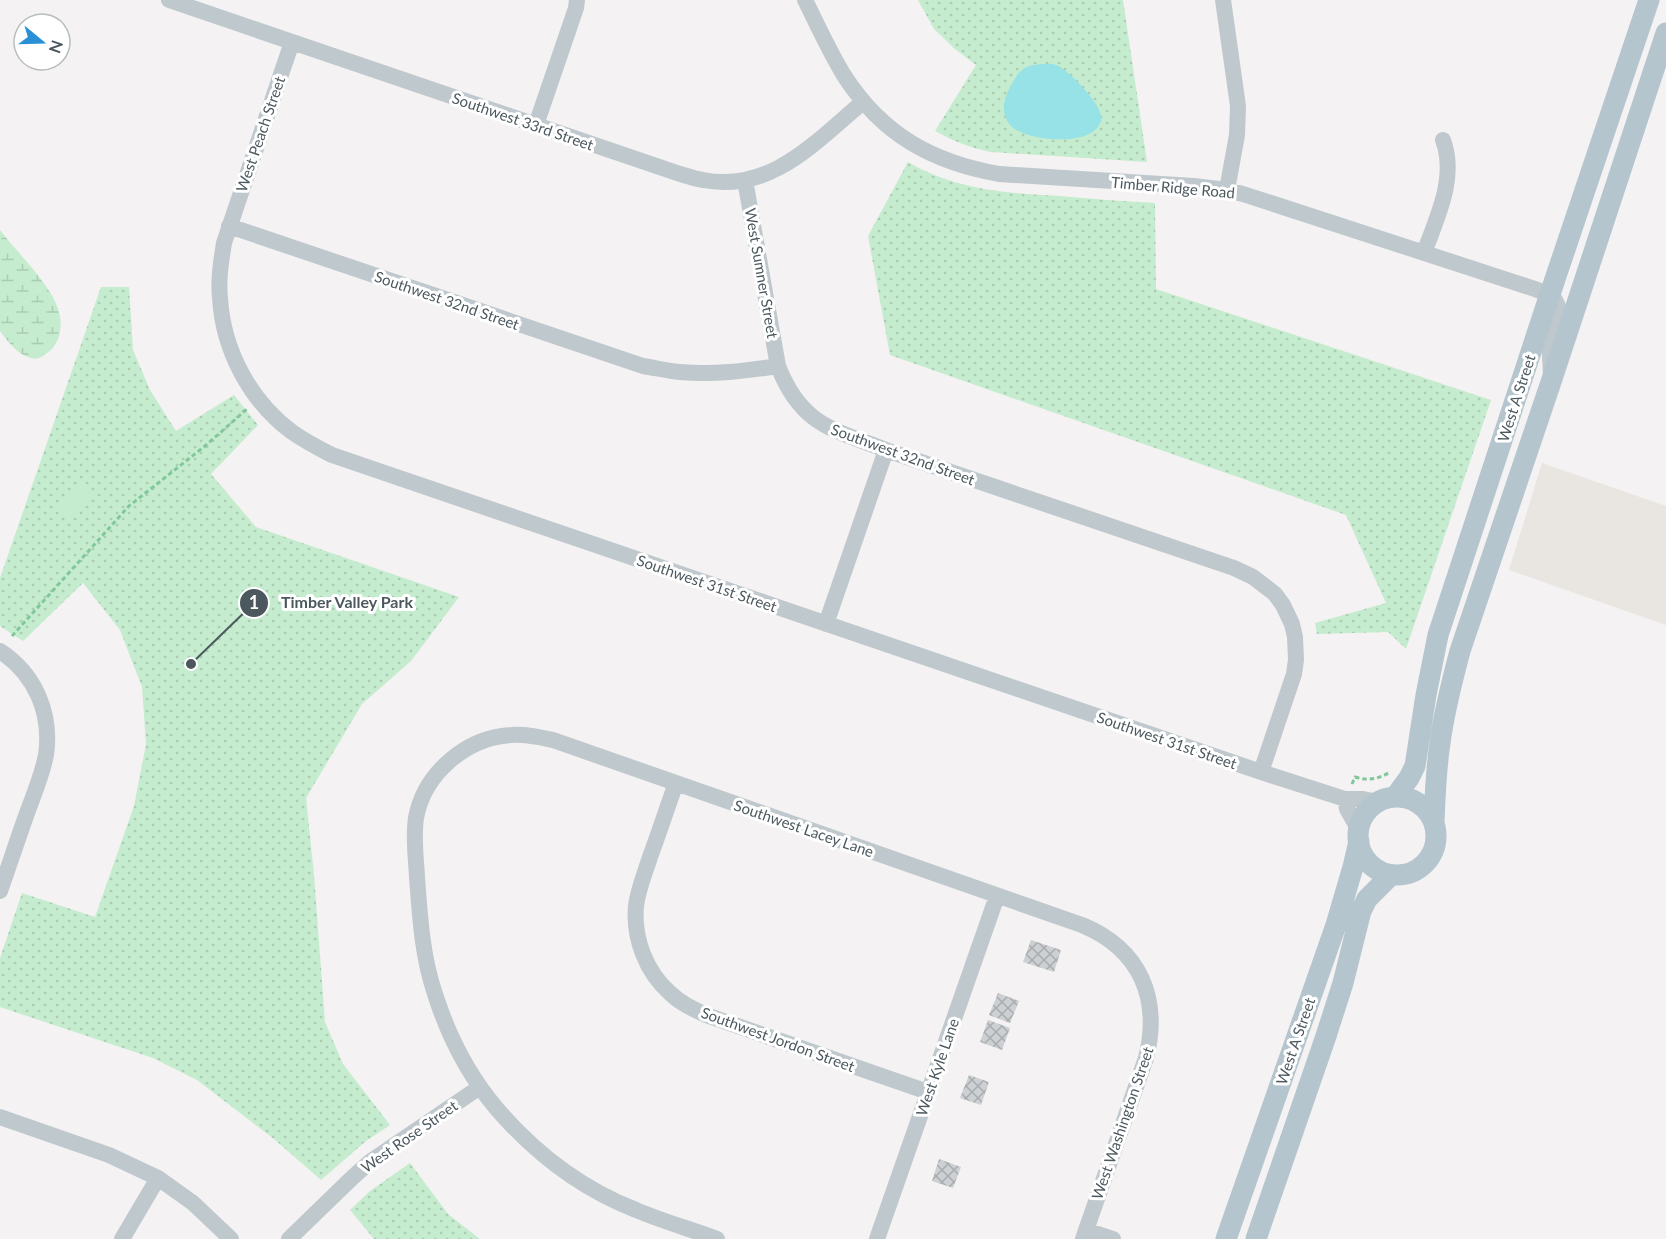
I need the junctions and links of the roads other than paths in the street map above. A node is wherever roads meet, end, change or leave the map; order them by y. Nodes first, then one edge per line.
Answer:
1 (169, 0) edge
2 (577, 0) edge
3 (805, 0) edge
4 (1223, 0) edge
5 (1649, 0) edge
6 (1666, 33) edge
7 (292, 42) junction
8 (863, 102) junction
9 (536, 125) junction
10 (1443, 140) dead end
11 (745, 180) junction
12 (1227, 190) junction
13 (229, 226) junction
14 (1424, 253) junction
15 (1550, 294) junction
16 (778, 366) junction
17 (1551, 382) junction
18 (886, 450) junction
19 (826, 624) junction
20 (0, 651) edge
21 (1260, 772) junction
22 (676, 783) junction
23 (1344, 799) junction
24 (1386, 800) junction
25 (1434, 822) junction
26 (1359, 836) junction
27 (1391, 874) junction
28 (0, 891) edge
29 (997, 896) junction
30 (1138, 972) joint
31 (480, 1087) junction
32 (928, 1092) junction
33 (0, 1117) edge
34 (158, 1178) junction
35 (1084, 1234) edge
36 (122, 1239) edge
37 (231, 1239) edge
38 (289, 1239) edge
39 (717, 1239) edge
40 (877, 1239) edge
41 (1113, 1239) edge
42 (1226, 1239) edge
43 (1256, 1239) edge

1 - 7 street, Southwest 33rd Street
2 - 9 street
3 - 8 street, Timber Ridge Road
4 - 12 street
5 - 15 main road, West A Street
6 - 17 main road, West A Street
7 - 9 street, Southwest 33rd Street
7 - 13 street, West Peach Street
8 - 11 street, Southwest 33rd Street
8 - 12 street, Timber Ridge Road
9 - 11 street, Southwest 33rd Street
10 - 14 street
11 - 16 street, West Sumner Street
12 - 14 street, Timber Ridge Road
13 - 16 street, Southwest 32nd Street
13 - 19 street, Southwest 31st Street
14 - 15 street, Timber Ridge Road
15 - 17 street
15 - 24 main road, West A Street
16 - 18 street, Southwest 32nd Street
17 - 25 main road, West A Street
18 - 19 street
18 - 21 street, Southwest 32nd Street
19 - 21 street, Southwest 31st Street
20 - 28 street
21 - 23 street, Southwest 31st Street
22 - 29 street, Southwest Lacey Lane
22 - 31 street, Southwest Lacey Lane
22 - 32 street, Southwest Jordon Street
23 - 24 street, Southwest 31st Street
23 - 26 street
24 - 25 main road
24 - 26 main road
25 - 27 main road
26 - 27 main road
26 - 42 main road, West A Street
27 - 43 main road, West A Street
29 - 30 street, Southwest Lacey Lane
29 - 32 street, West Kyle Lane
30 - 35 street, West Washington Street
31 - 38 street, West Rose Street
31 - 39 street, Southwest Lacey Lane
32 - 40 street, West Kyle Lane
33 - 34 street
34 - 36 street
34 - 37 street
35 - 41 street

